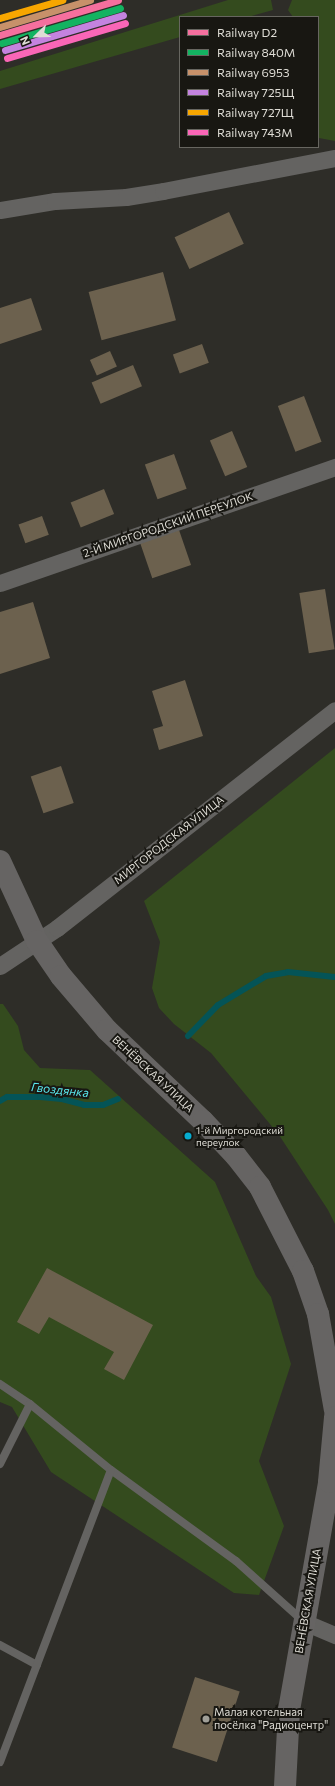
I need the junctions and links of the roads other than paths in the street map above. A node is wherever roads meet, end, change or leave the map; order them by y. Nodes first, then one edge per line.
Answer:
1 (335, 158) edge
2 (0, 210) edge
3 (335, 467) edge
4 (0, 583) edge
5 (335, 710) edge
6 (0, 861) edge
7 (37, 941) junction
8 (0, 966) edge
9 (0, 1384) edge
10 (30, 1404) junction
11 (335, 1410) edge
12 (335, 1417) edge
13 (0, 1464) edge
14 (111, 1470) junction
15 (304, 1622) junction
16 (335, 1635) edge
17 (0, 1645) edge
18 (37, 1666) junction
19 (0, 1762) edge
20 (285, 1786) edge

1 - 2 street
3 - 4 street, 2-Й МИРГОРОДСКИЙ ПЕРЕУЛОК
5 - 7 street, МИРГОРОДСКАЯ УЛИЦА
6 - 7 street
7 - 8 street, МИРГОРОДСКАЯ УЛИЦА
7 - 11 street, ВЕНЁВСКАЯ УЛИЦА
9 - 10 lane
10 - 13 lane
10 - 14 lane
12 - 15 street, ВЕНЁВСКАЯ УЛИЦА
14 - 15 lane
14 - 18 lane
15 - 16 street
15 - 20 street, ВЕНЁВСКАЯ УЛИЦА
17 - 18 lane
18 - 19 lane

